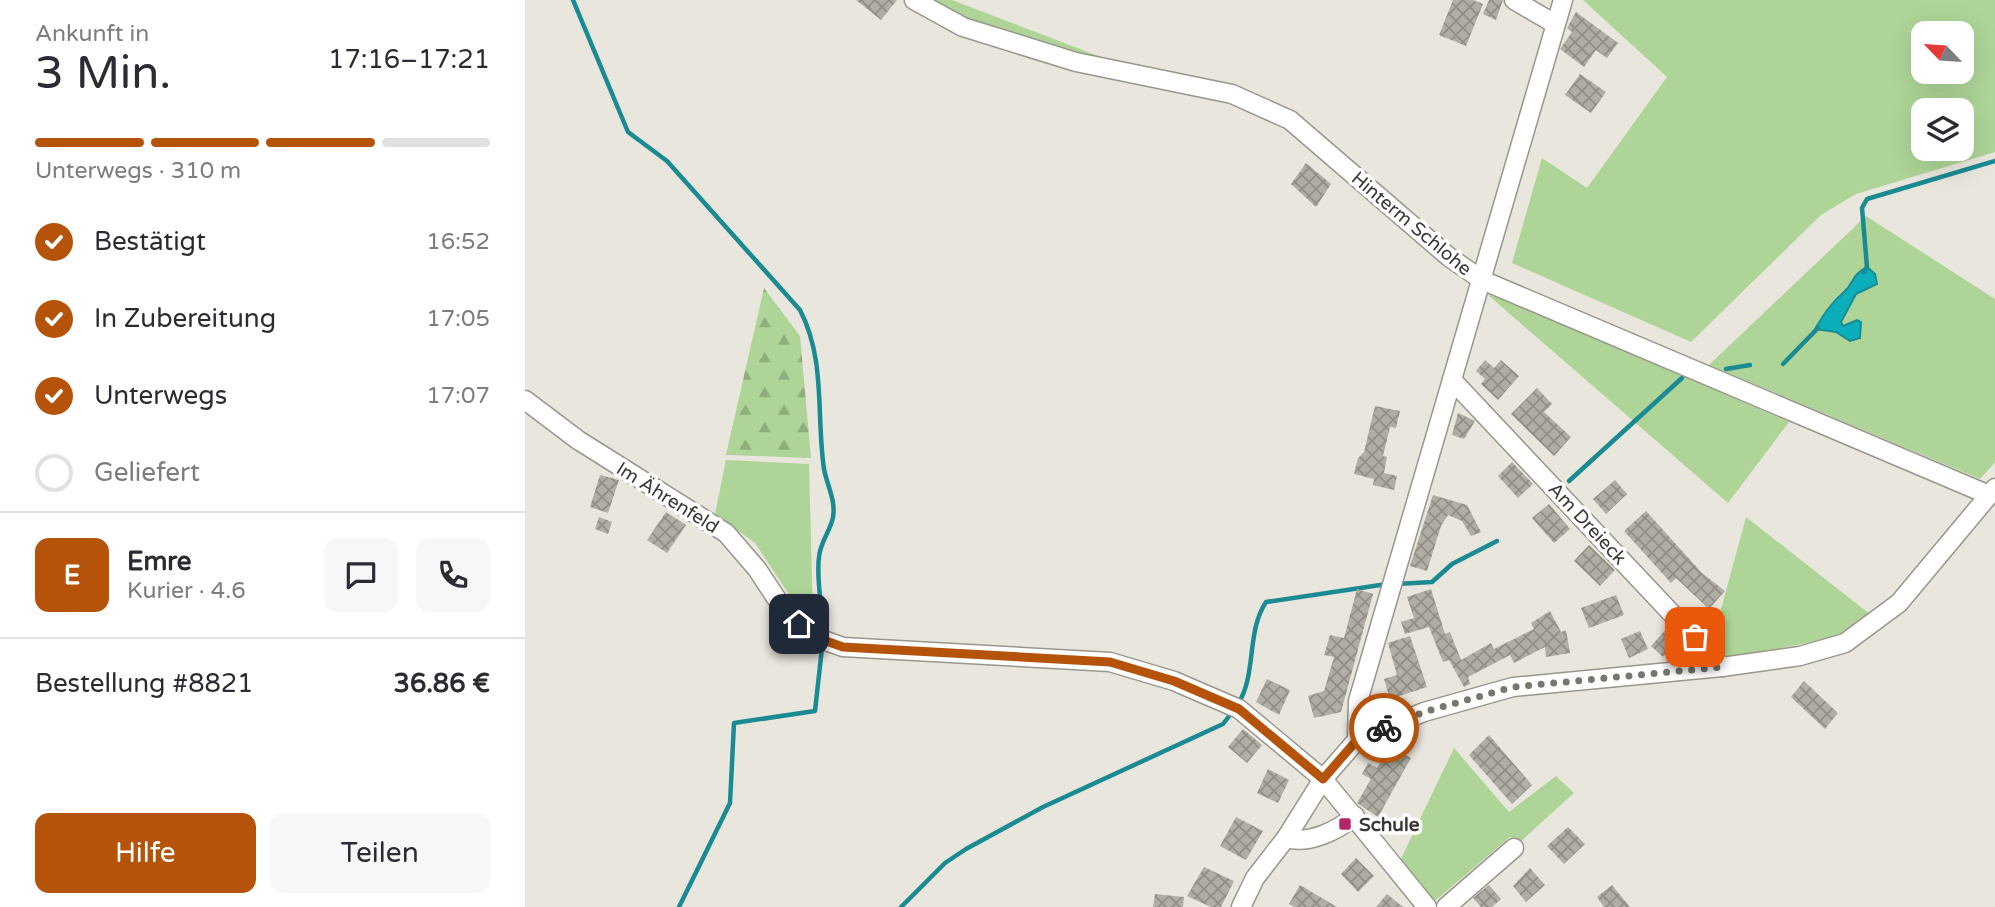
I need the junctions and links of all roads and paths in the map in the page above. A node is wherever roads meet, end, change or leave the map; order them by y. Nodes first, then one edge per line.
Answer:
1 (914, 0) edge
2 (1514, 0) edge
3 (1563, 0) edge
4 (1555, 24) junction
5 (1482, 280) junction
6 (1452, 380) junction
7 (525, 400) edge
8 (1992, 492) edge
9 (1722, 667) junction
10 (1357, 740) junction
11 (1323, 779) junction
12 (1355, 816) junction
13 (1286, 838) junction
14 (1514, 848) dead end
15 (1241, 907) edge
16 (1427, 907) edge
17 (1446, 907) edge

1 - 5 street, Hinterm Schlohe
2 - 4 street
3 - 4 street
4 - 5 street
5 - 6 street
5 - 8 street, Hinterm Schlohe
6 - 9 street, Am Dreieck
6 - 10 street
7 - 11 street, Im Ährenfeld
8 - 9 street
9 - 10 street
10 - 11 street
11 - 12 street, Im Ährenfeld
11 - 13 street
12 - 13 street
12 - 16 street, Im Ährenfeld
13 - 15 street
14 - 17 street

